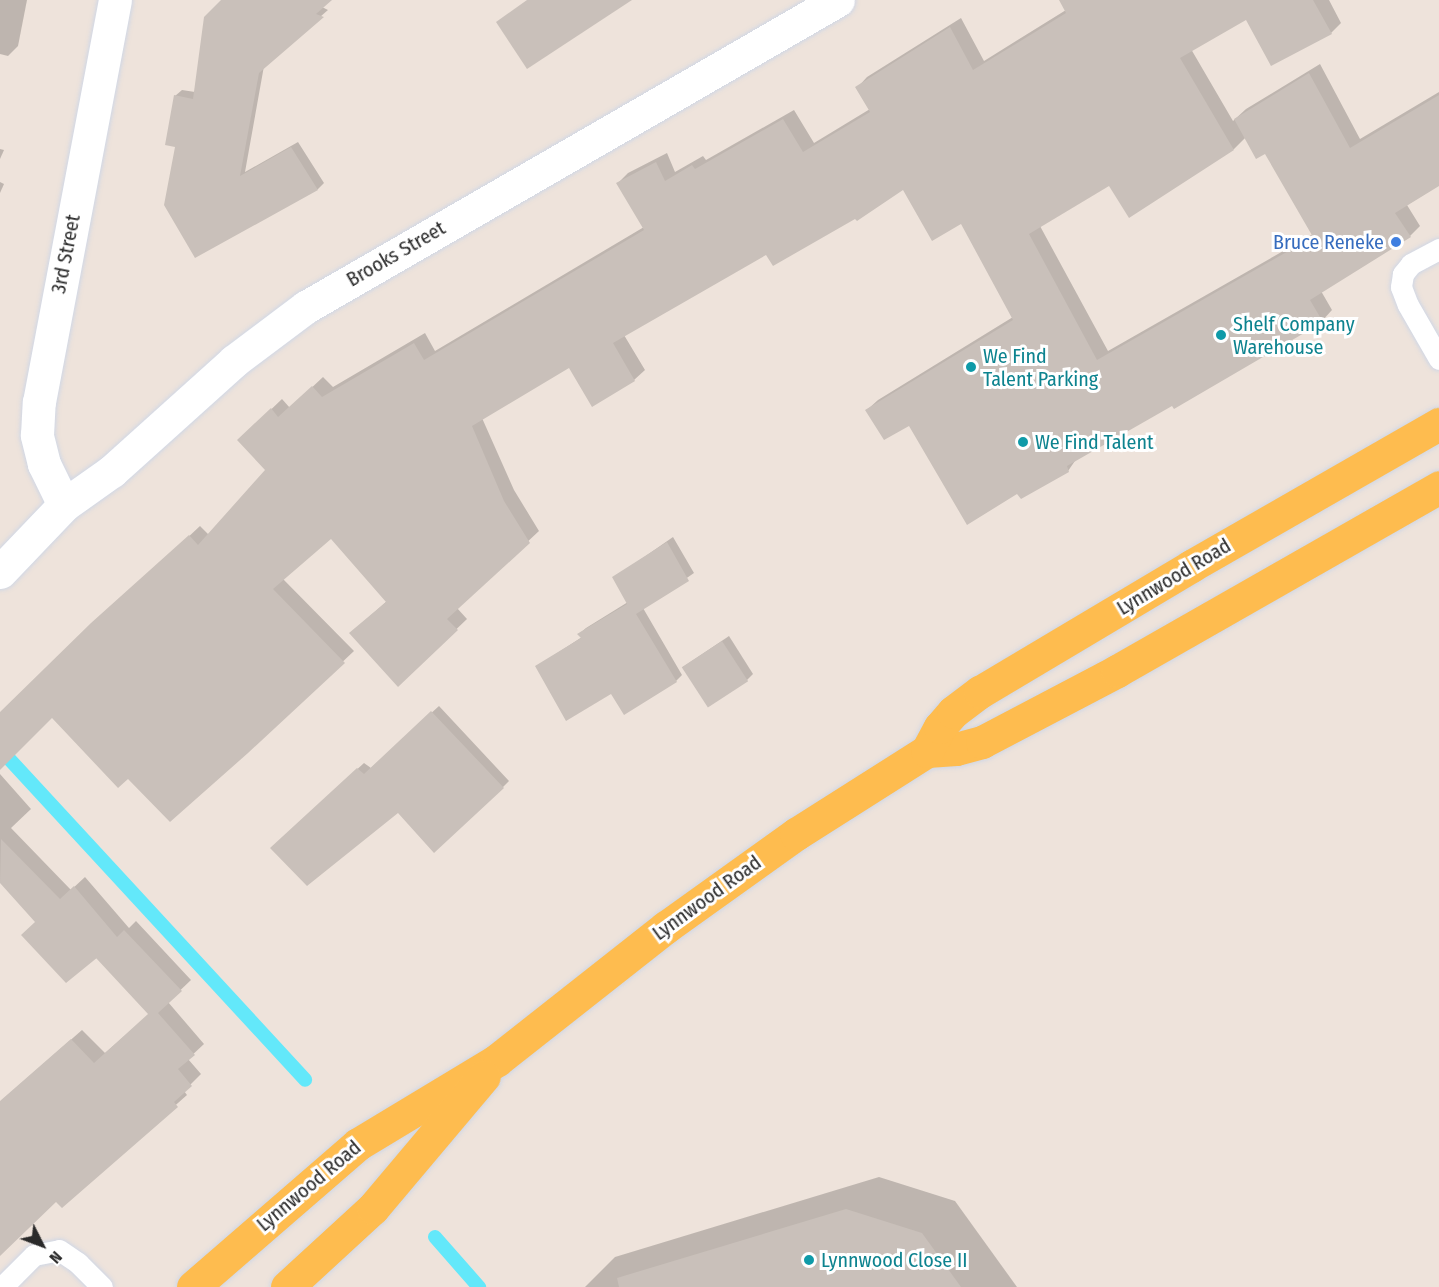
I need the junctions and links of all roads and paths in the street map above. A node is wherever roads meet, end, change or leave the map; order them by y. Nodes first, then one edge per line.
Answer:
1 (115, 0) edge
2 (838, 0) edge
3 (1439, 249) edge
4 (1439, 359) edge
5 (1439, 424) edge
6 (1439, 487) edge
7 (64, 505) junction
8 (0, 572) edge
9 (927, 751) junction
10 (497, 1060) junction
11 (2, 1287) edge
12 (102, 1287) edge
13 (193, 1287) edge
14 (287, 1287) edge

1 - 7 street, 3rd Street
2 - 7 street, Brooks Street
3 - 4 lane
5 - 9 main road, Lynnwood Road
6 - 9 main road, Lynnwood Road
7 - 8 street, Brooks Street
9 - 10 main road, Lynnwood Road
10 - 13 main road, Lynnwood Road
10 - 14 main road, Lynnwood Road
11 - 12 lane

